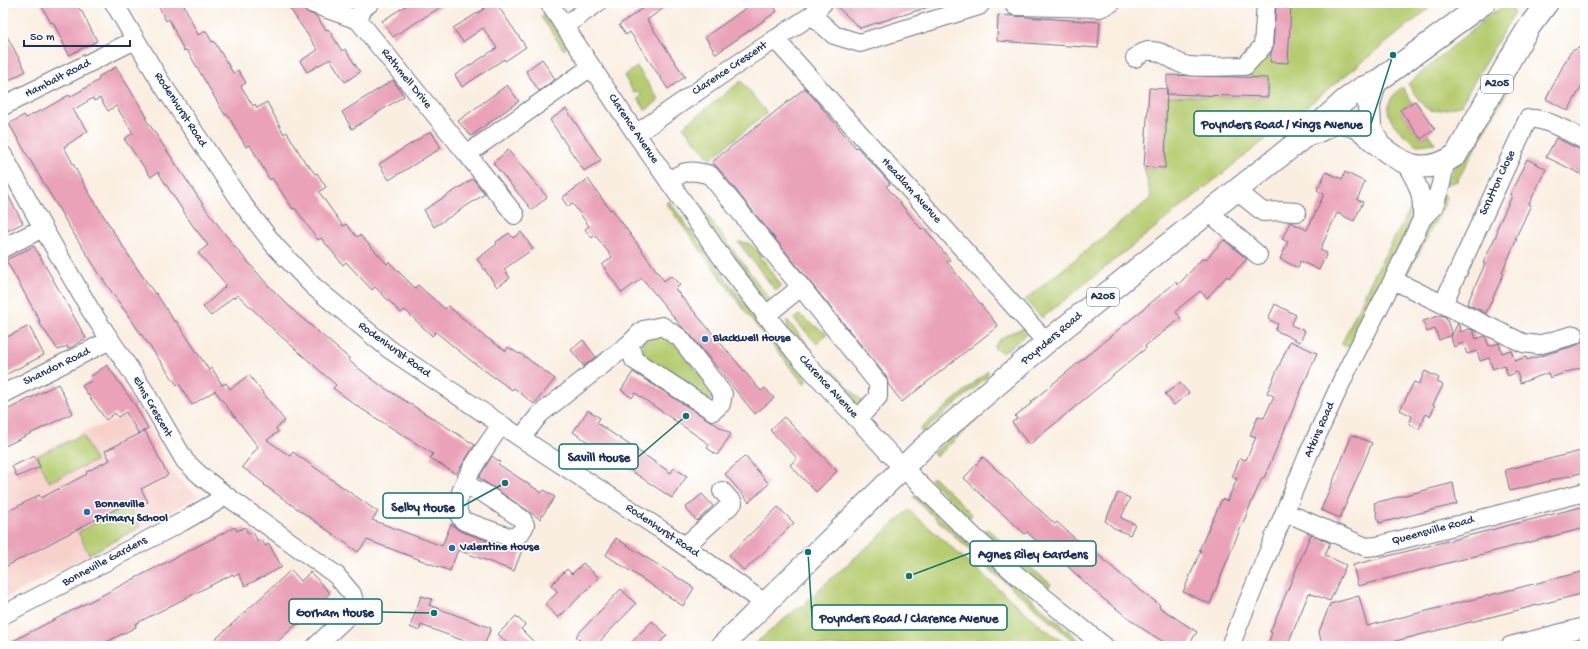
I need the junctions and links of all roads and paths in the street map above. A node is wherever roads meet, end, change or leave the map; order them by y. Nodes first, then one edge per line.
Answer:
1 (114, 3) edge
2 (311, 3) edge
3 (370, 3) edge
4 (549, 3) edge
5 (597, 3) edge
6 (981, 3) edge
7 (1111, 3) edge
8 (1266, 3) edge
9 (1484, 3) edge
10 (1547, 3) edge
11 (1016, 6) dead end
12 (818, 9) edge
13 (358, 20) junction
14 (564, 26) junction
15 (775, 39) junction
16 (135, 40) junction
17 (1135, 58) dead end
18 (591, 67) junction
19 (1375, 83) junction
20 (3, 106) edge
21 (1309, 133) junction
22 (636, 134) junction
23 (1585, 140) edge
24 (1379, 146) junction
25 (467, 154) junction
26 (3, 155) edge
27 (1445, 163) junction
28 (1406, 164) junction
29 (669, 182) junction
30 (1237, 191) junction
31 (1209, 212) junction
32 (1297, 212) dead end
33 (515, 215) dead end
34 (1422, 219) junction
35 (42, 228) junction
36 (3, 248) edge
37 (1258, 255) dead end
38 (1393, 280) junction
39 (801, 287) junction
40 (1443, 304) junction
41 (765, 316) junction
42 (1574, 335) dead end
43 (110, 340) junction
44 (1047, 343) junction
45 (629, 344) junction
46 (3, 394) edge
47 (856, 418) junction
48 (501, 425) junction
49 (520, 438) junction
50 (902, 467) junction
51 (464, 484) dead end
52 (722, 491) dead end
53 (1585, 492) edge
54 (224, 494) junction
55 (1285, 512) junction
56 (685, 546) junction
57 (766, 604) junction
58 (3, 615) edge
59 (1585, 626) edge
60 (316, 646) edge
61 (722, 646) edge
62 (1104, 646) edge
63 (1230, 646) edge
64 (1510, 646) edge

1 - 16 street, Rodenhurst Road
2 - 13 street
3 - 13 street
4 - 14 street, Clarence Avenue
5 - 14 street
6 - 12 street
7 - 11 street
8 - 17 street
9 - 19 highway, Poynders Road / A205
10 - 27 highway, A205
12 - 15 street, Clarence Crescent
13 - 25 street, Rathmell Drive
14 - 18 street, Clarence Avenue
15 - 22 street, Clarence Crescent
15 - 44 street, Headlam Avenue
16 - 20 street, Hambalt Road
16 - 48 street, Rodenhurst Road
18 - 22 street, Clarence Avenue
18 - 25 street
19 - 21 highway, Poynders Road / A205
19 - 24 highway
21 - 24 highway, A205
21 - 30 highway, Poynders Road / A205
22 - 29 street, Clarence Avenue
23 - 40 street, Scrutton Close
24 - 28 highway, A205
25 - 33 street, Rathmell Drive
26 - 35 street, Elms Crescent
27 - 28 highway, A205
27 - 34 street, Atkins Road
28 - 34 street, Atkins Road
29 - 39 street
29 - 41 street, Clarence Avenue
30 - 31 highway, Poynders Road / A205
30 - 32 street
31 - 37 street
31 - 44 highway, Poynders Road / A205
34 - 38 street, Atkins Road
35 - 36 street
35 - 43 street, Elms Crescent
38 - 40 street
38 - 55 street, Atkins Road
39 - 41 street
39 - 47 street
40 - 42 street
41 - 47 street, Clarence Avenue
43 - 46 street, Shandon Road
43 - 54 street, Elms Crescent
44 - 50 highway, Poynders Road / A205
45 - 45 street
45 - 49 street
47 - 50 street, Clarence Avenue
48 - 49 street, Rodenhurst Road
48 - 51 street
49 - 56 street, Rodenhurst Road
50 - 57 highway, Poynders Road / A205
50 - 62 street, Clarence Avenue
52 - 56 street
53 - 55 street, Queensville Road
54 - 58 street, Bonneville Gardens
54 - 60 street, Elms Crescent
55 - 63 street, Atkins Road
56 - 57 street, Rodenhurst Road
57 - 61 highway, Poynders Road / A205
59 - 64 street

